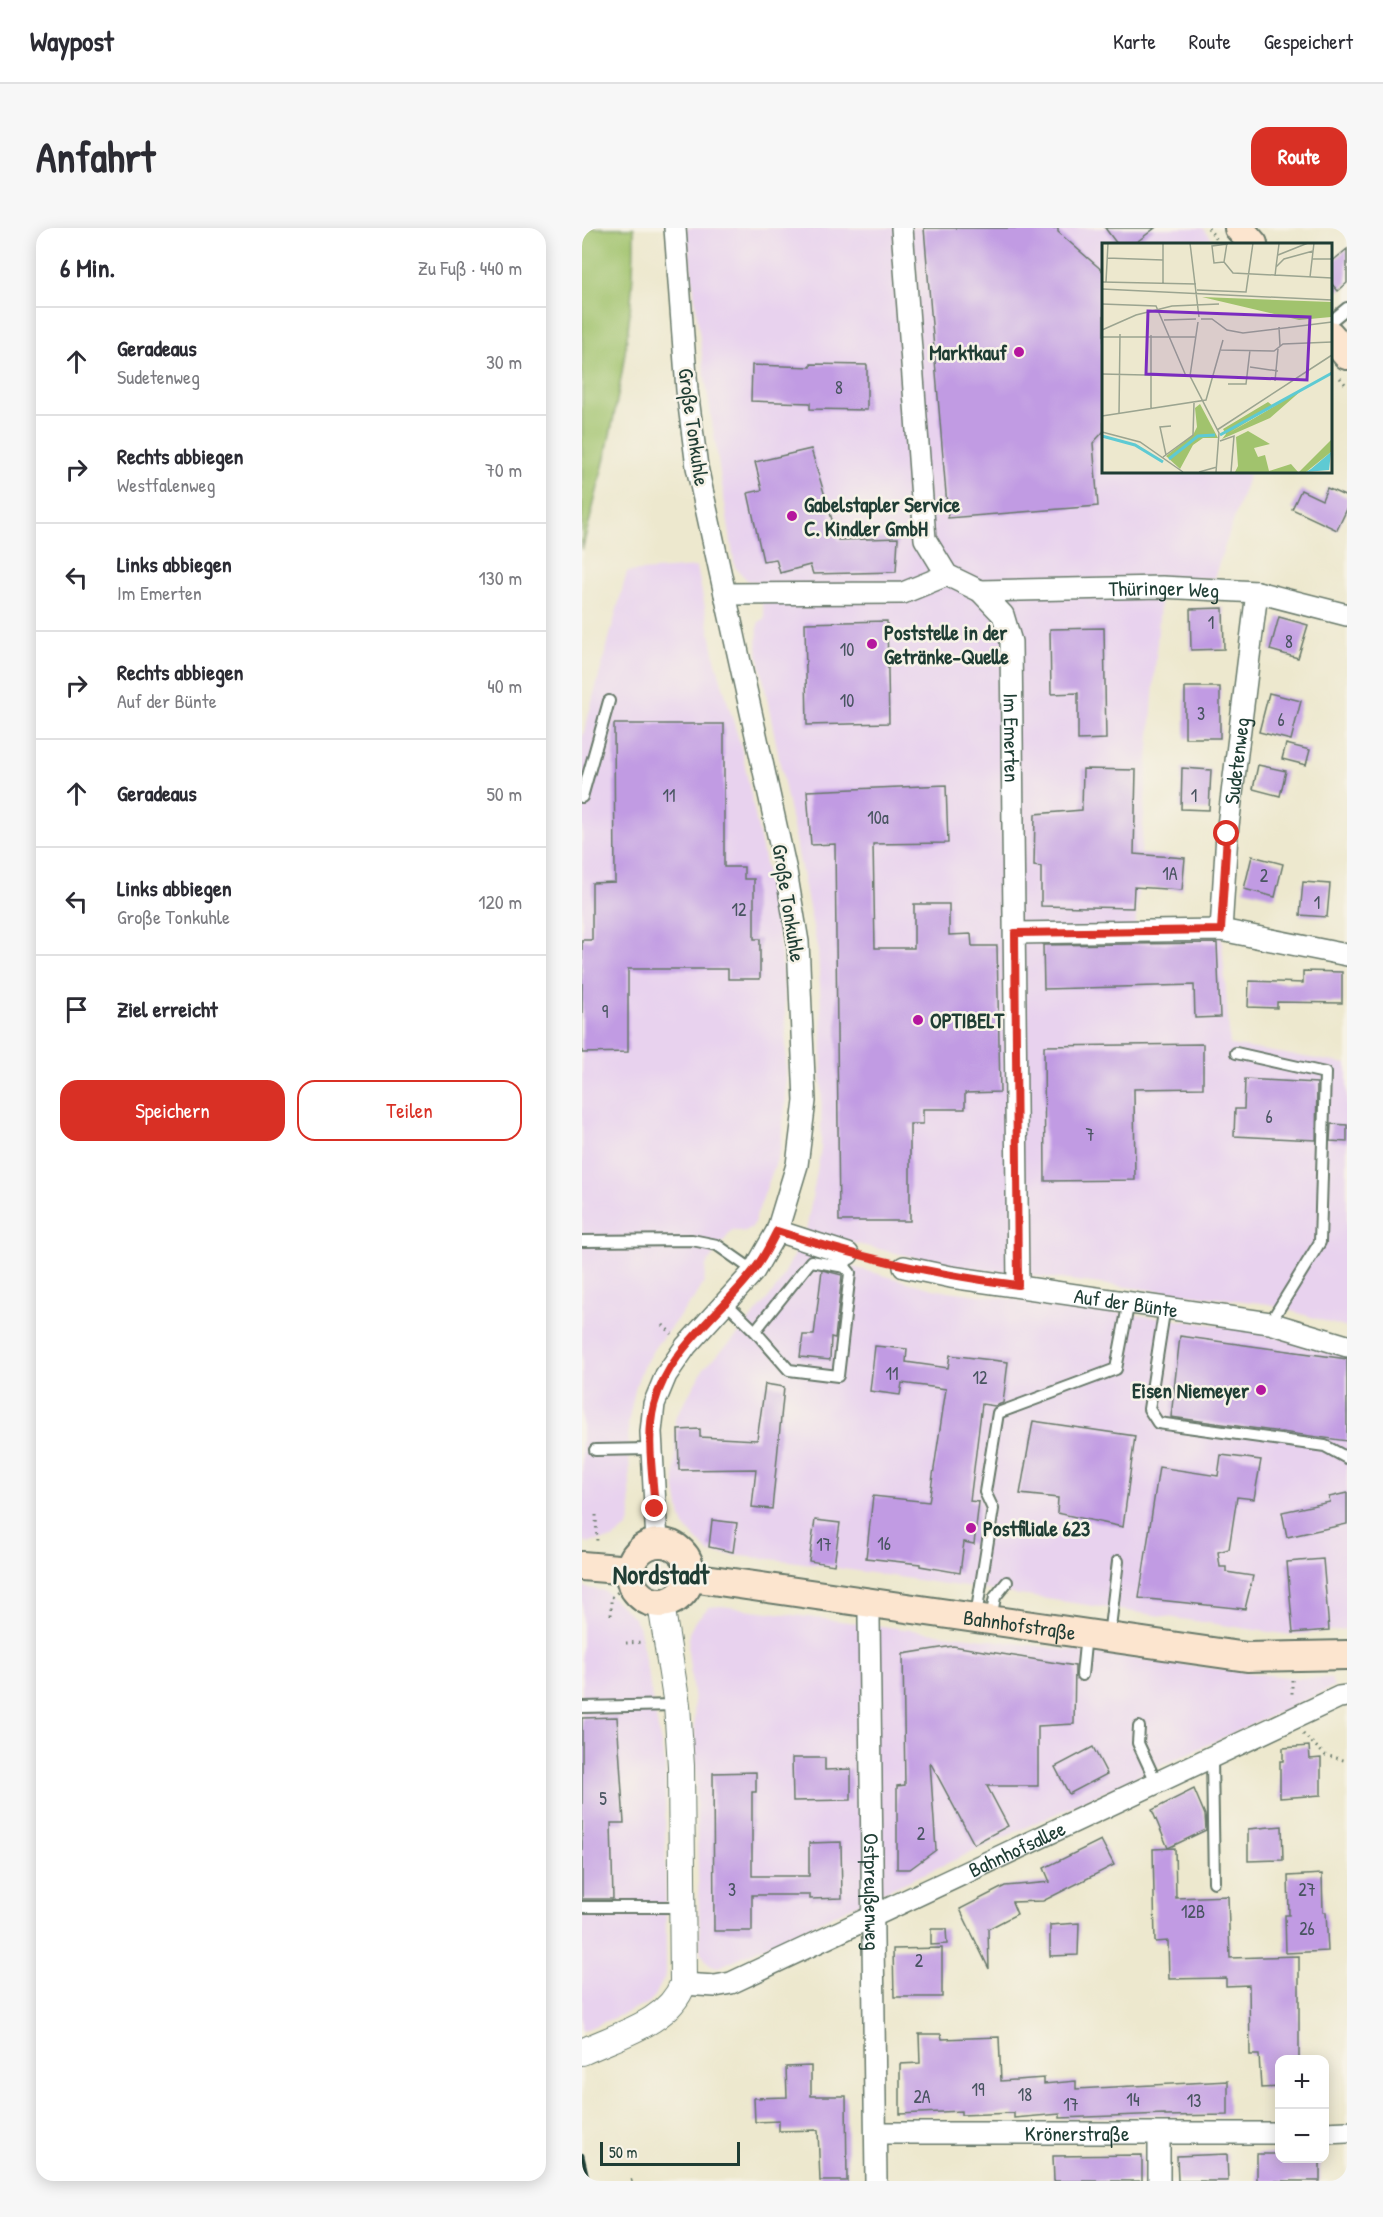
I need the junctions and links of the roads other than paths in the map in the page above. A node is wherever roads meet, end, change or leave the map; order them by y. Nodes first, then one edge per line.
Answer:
1 (675, 228) edge
2 (902, 228) edge
3 (1239, 228) edge
4 (1253, 243) edge
5 (1347, 308) edge
6 (1332, 320) edge
7 (1332, 337) edge
8 (1347, 355) edge
9 (947, 574) junction
10 (980, 591) junction
11 (1257, 592) junction
12 (724, 594) junction
13 (1347, 615) edge
14 (609, 701) dead end
15 (582, 797) edge
16 (1221, 930) junction
17 (1015, 933) junction
18 (1347, 955) edge
19 (1236, 1053) dead end
20 (777, 1231) junction
21 (582, 1241) edge
22 (847, 1261) junction
23 (904, 1266) road end
24 (754, 1271) junction
25 (1018, 1285) junction
26 (1129, 1301) junction
27 (725, 1302) junction
28 (1165, 1306) junction
29 (1270, 1323) junction
30 (755, 1331) junction
31 (1347, 1346) edge
32 (651, 1449) junction
33 (595, 1450) dead end
34 (1347, 1458) edge
35 (657, 1542) junction
36 (1118, 1561) dead end
37 (590, 1566) edge
38 (630, 1570) junction
39 (691, 1577) junction
40 (1007, 1582) dead end
41 (871, 1602) junction
42 (661, 1604) junction
43 (984, 1618) junction
44 (1098, 1635) junction
45 (1347, 1655) edge
46 (1082, 1675) dead end
47 (1347, 1696) edge
48 (677, 1705) junction
49 (582, 1707) edge
50 (1138, 1726) dead end
51 (1212, 1758) junction
52 (1157, 1784) junction
53 (1214, 1882) dead end
54 (582, 1907) edge
55 (684, 1907) junction
56 (872, 1918) junction
57 (683, 1984) junction
58 (582, 2052) edge
59 (1347, 2132) edge
60 (876, 2133) junction
61 (1275, 2133) edge
62 (1329, 2133) edge
63 (1159, 2134) junction
64 (876, 2181) edge
65 (1159, 2181) edge

1 - 12 street, Große Tonkuhle
2 - 9 street
3 - 4 main road
5 - 6 lane
7 - 8 main road
9 - 10 street, Im Emerten
9 - 12 street
10 - 11 street, Thüringer Weg
10 - 17 street, Im Emerten
11 - 13 street, Thüringer Weg
11 - 16 street, Sudetenweg
12 - 20 street, Große Tonkuhle
14 - 15 lane
16 - 17 street
16 - 18 street
17 - 25 street, Im Emerten
19 - 29 lane
20 - 22 street
20 - 24 street, Große Tonkuhle
21 - 24 lane
22 - 30 lane
22 - 30 lane
23 - 25 street, Auf der Bünte
24 - 27 street, Große Tonkuhle
25 - 26 street, Auf der Bünte
26 - 28 street, Auf der Bünte
26 - 43 lane
27 - 30 lane
27 - 32 street, Große Tonkuhle
28 - 29 street, Auf der Bünte
28 - 34 lane
29 - 31 street, Auf der Bünte
32 - 33 lane
32 - 35 street, Große Tonkuhle
35 - 38 main road
35 - 39 main road
36 - 44 lane
37 - 38 main road
38 - 42 main road
39 - 41 main road, Bahnhofstraße
39 - 42 main road
40 - 43 lane
41 - 43 main road, Bahnhofstraße
41 - 56 street, Ostpreußenweg
42 - 48 street
43 - 44 main road, Bahnhofstraße
44 - 45 main road, Bahnhofstraße
44 - 46 lane
47 - 51 street, Bahnhofsallee
48 - 49 lane
48 - 55 street
50 - 52 lane
51 - 52 street, Bahnhofsallee
51 - 53 lane
52 - 56 street, Bahnhofsallee
54 - 55 lane
55 - 57 street
56 - 57 street, Bahnhofsallee
56 - 60 street, Ostpreußenweg
57 - 58 street
59 - 62 street
60 - 63 street, Krönerstraße
60 - 64 street, Ostpreußenweg
61 - 63 street, Krönerstraße
63 - 65 street

